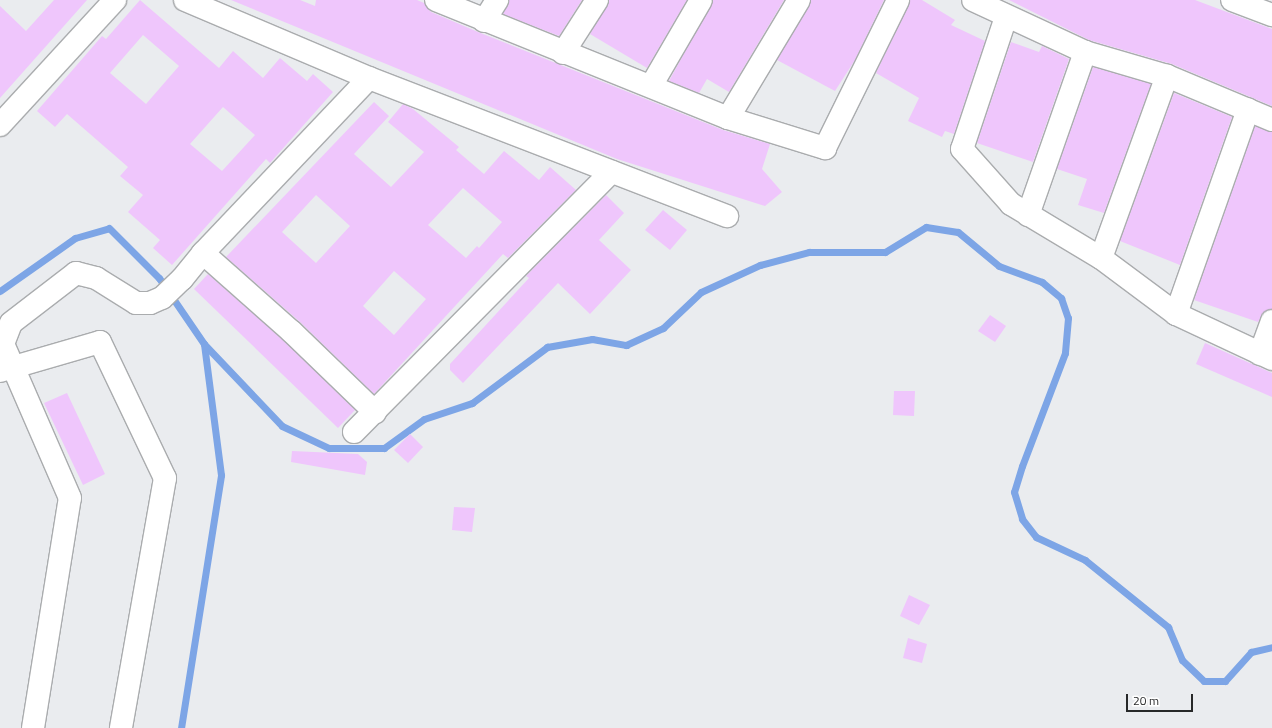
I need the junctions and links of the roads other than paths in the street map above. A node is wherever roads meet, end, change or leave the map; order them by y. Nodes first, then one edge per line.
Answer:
1 (115, 0) edge
2 (185, 0) edge
3 (436, 0) edge
4 (497, 0) edge
5 (597, 0) edge
6 (701, 0) edge
7 (799, 0) edge
8 (898, 0) edge
9 (972, 0) edge
10 (1232, 0) edge
11 (1272, 15) edge
12 (1006, 18) junction
13 (484, 21) junction
14 (1086, 52) junction
15 (563, 53) junction
16 (1167, 76) junction
17 (369, 78) junction
18 (651, 86) junction
19 (1248, 109) junction
20 (728, 118) junction
21 (1272, 120) edge
22 (0, 125) edge
23 (611, 172) junction
24 (1028, 215) junction
25 (727, 216) dead end
26 (203, 253) junction
27 (1101, 258) junction
28 (1176, 314) junction
29 (1272, 321) edge
30 (1266, 357) edge
31 (6, 369) edge
32 (375, 412) junction
33 (354, 432) dead end
34 (33, 728) edge
35 (121, 728) edge

1 - 22 street
2 - 17 street
3 - 13 street
4 - 13 street
5 - 15 street
6 - 18 street
7 - 20 street
8 - 20 street
9 - 12 street
10 - 11 street
12 - 14 street
12 - 24 street
13 - 15 street
14 - 16 street
14 - 24 street
15 - 18 street
16 - 19 street
16 - 27 street
17 - 23 street
17 - 26 street
18 - 20 street
19 - 21 street
19 - 28 street
23 - 25 street
23 - 32 street
24 - 27 street
26 - 31 street
26 - 32 street
27 - 28 street
28 - 30 street
29 - 30 street
31 - 34 street
31 - 35 street
32 - 33 street

